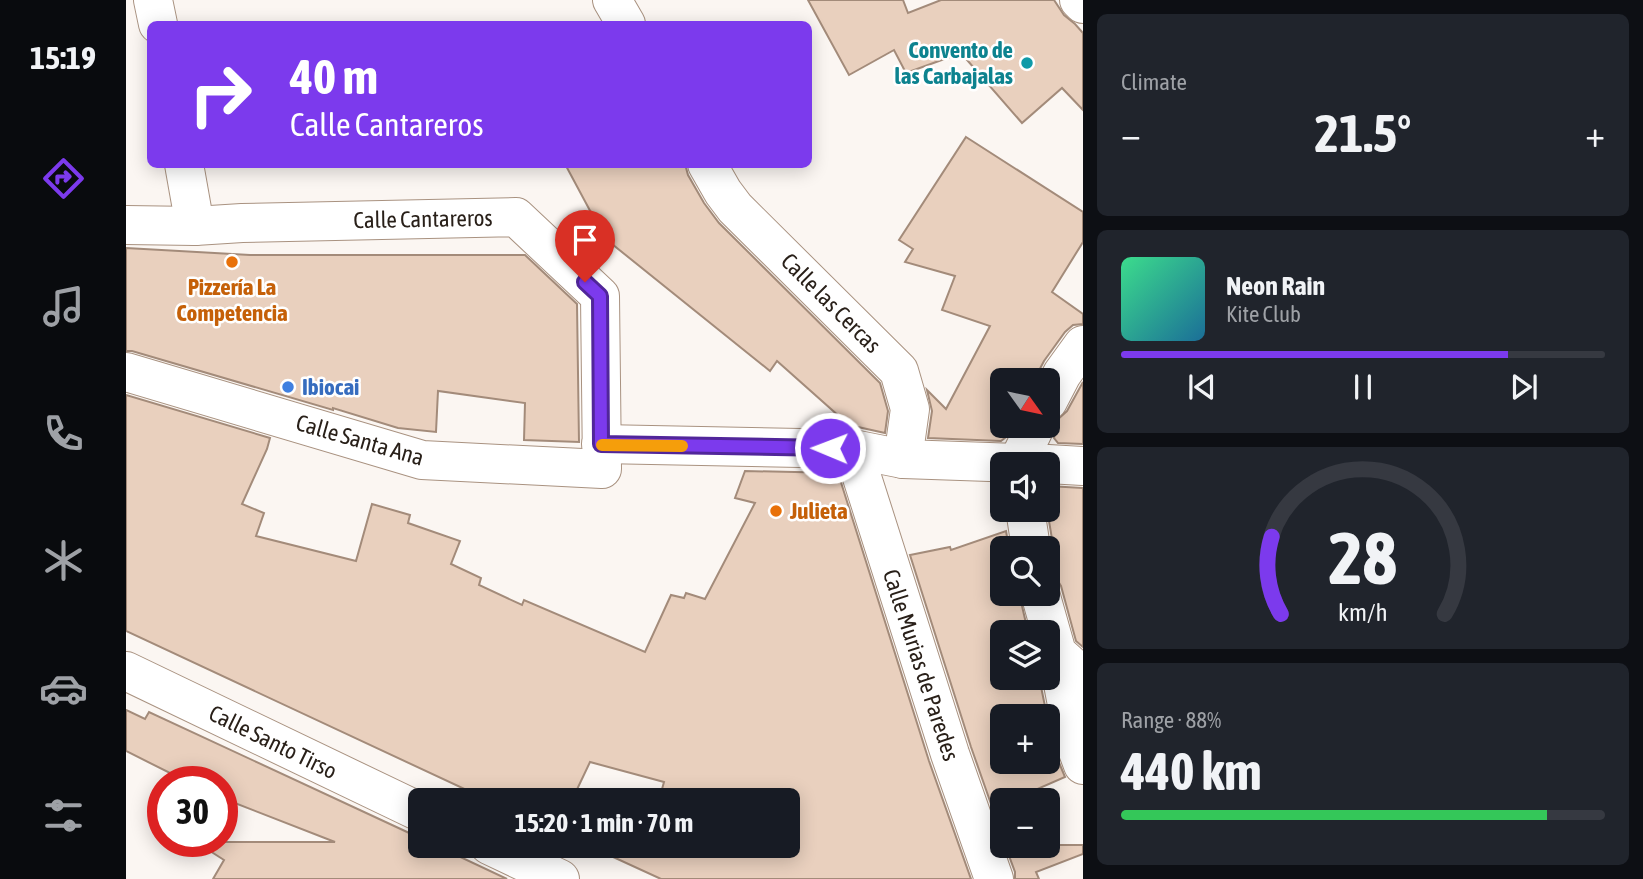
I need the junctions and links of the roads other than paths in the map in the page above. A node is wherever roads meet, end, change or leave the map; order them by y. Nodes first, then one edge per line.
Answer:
1 (153, 0) edge
2 (612, 0) edge
3 (1079, 0) edge
4 (1083, 4) edge
5 (157, 21) edge
6 (624, 21) edge
7 (185, 168) edge
8 (709, 168) edge
9 (126, 225) edge
10 (195, 226) junction
11 (1083, 345) edge
12 (126, 372) edge
13 (1060, 378) edge
14 (853, 449) junction
15 (601, 457) junction
16 (903, 459) junction
17 (990, 462) edge
18 (1060, 465) edge
19 (1083, 466) edge
20 (1045, 606) edge
21 (1070, 665) edge
22 (126, 671) edge
23 (1083, 765) edge
24 (408, 806) edge
25 (516, 858) edge
26 (560, 879) edge
27 (994, 879) edge

1 - 5 street
2 - 6 street
3 - 4 street
7 - 10 street
8 - 16 street, Calle las Cercas
9 - 10 street, Calle Cantareros
10 - 15 street, Calle Cantareros
11 - 13 street
12 - 15 street, Calle Santa Ana
14 - 15 street, Calle Santa Ana
14 - 16 street, Calle Santa Ana
14 - 27 street, Calle Murias de Paredes
16 - 17 street, Calle Santa Ana
18 - 19 street, Calle Santa Ana
20 - 21 street
21 - 23 street
22 - 24 street, Calle Santo Tirso
25 - 26 street

